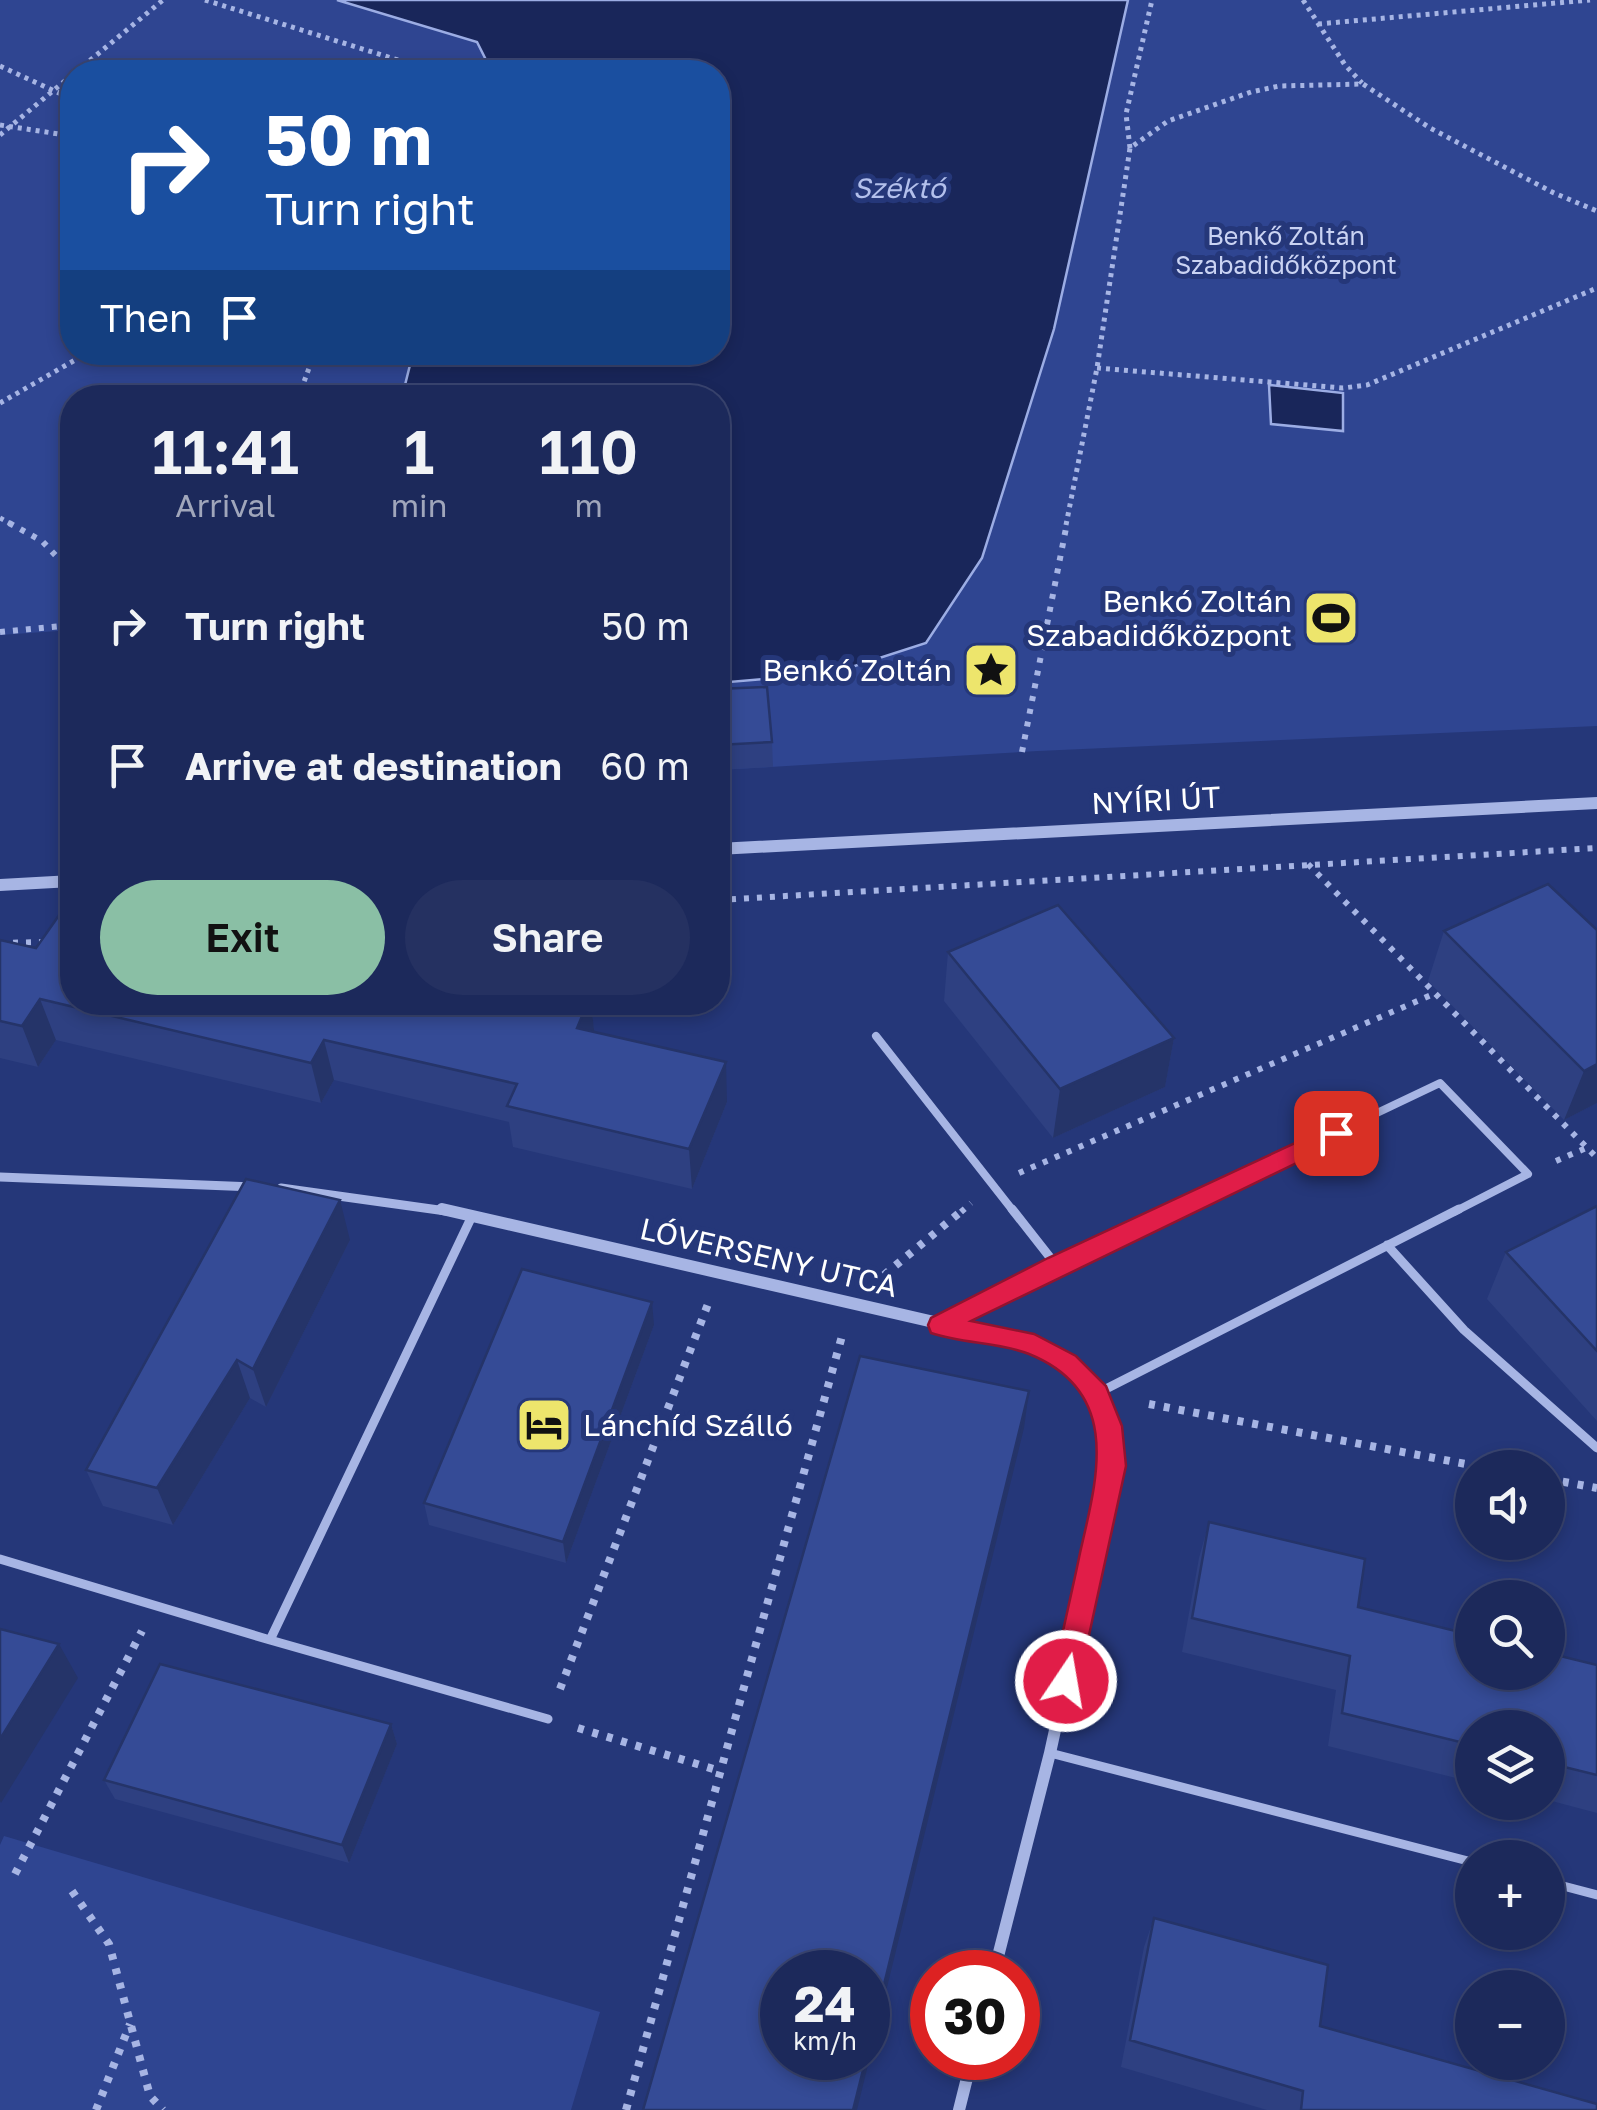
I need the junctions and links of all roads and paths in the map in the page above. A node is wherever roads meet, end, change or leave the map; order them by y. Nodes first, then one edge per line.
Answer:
1 (163, 0) edge
2 (205, 0) edge
3 (1152, 0) edge
4 (1302, 0) edge
5 (1590, 0) edge
6 (1318, 24) junction
7 (91, 60) edge
8 (398, 60) edge
9 (0, 66) edge
10 (1363, 84) junction
11 (60, 85) edge
12 (54, 90) junction
13 (60, 93) edge
14 (0, 125) edge
15 (8, 127) junction
16 (60, 134) edge
17 (0, 135) edge
18 (1130, 148) junction
19 (1597, 211) edge
20 (1597, 288) edge
21 (66, 365) edge
22 (1098, 368) junction
23 (0, 403) edge
24 (0, 518) edge
25 (60, 561) edge
26 (60, 626) edge
27 (0, 632) edge
28 (1022, 752) dead end
29 (1597, 804) edge
30 (730, 848) edge
31 (1597, 848) edge
32 (1307, 864) junction
33 (60, 882) edge
34 (0, 885) edge
35 (730, 899) edge
36 (54, 942) edge
37 (0, 943) edge
38 (1436, 993) junction
39 (876, 1036) dead end
40 (1597, 1158) edge
41 (0, 1177) edge
42 (992, 1184) junction
43 (472, 1216) junction
44 (1387, 1245) junction
45 (1056, 1265) junction
46 (720, 1274) junction
47 (850, 1304) junction
48 (940, 1325) junction
49 (1096, 1394) junction
50 (1597, 1448) edge
51 (1455, 1462) edge
52 (1565, 1481) edge
53 (1597, 1488) edge
54 (0, 1559) edge
55 (156, 1604) junction
56 (270, 1640) junction
57 (548, 1719) junction
58 (1050, 1753) junction
59 (720, 1770) junction
60 (1455, 1858) edge
61 (15, 1874) dead end
62 (1565, 1886) edge
63 (72, 1891) dead end
64 (1597, 1894) edge
65 (1000, 1950) edge
66 (130, 2023) junction
67 (966, 2080) edge
68 (96, 2110) edge
69 (162, 2110) edge
70 (626, 2110) edge
71 (958, 2110) edge

1 - 7 path
2 - 8 path
3 - 18 path
4 - 6 path
5 - 6 path
6 - 10 path
9 - 12 path
10 - 18 path
10 - 19 path
11 - 12 path
12 - 13 path
12 - 15 path
14 - 15 path
15 - 16 path
15 - 17 path
18 - 22 path
20 - 22 path
21 - 23 path
22 - 28 path
24 - 25 path
26 - 27 path
29 - 30 street, NYÍRI ÚT
31 - 32 path
32 - 35 path
32 - 38 path
33 - 34 street
36 - 37 path
38 - 40 path
38 - 42 path
39 - 42 lane
41 - 43 street, LÓVERSENY UTCA
42 - 45 lane
42 - 47 path
43 - 46 street, LÓVERSENY UTCA
43 - 56 lane
44 - 45 lane
44 - 49 lane
44 - 50 lane
45 - 48 lane
46 - 47 street, LÓVERSENY UTCA
46 - 57 path
47 - 48 street, LÓVERSENY UTCA
47 - 59 path
48 - 49 street, LÓVERSENY UTCA
49 - 51 path
49 - 58 street, LÓVERSENY UTCA
52 - 53 path
54 - 55 lane
55 - 56 lane
55 - 61 path
56 - 57 lane
57 - 59 path
58 - 60 lane
58 - 65 street, LÓVERSENY UTCA
59 - 70 path
62 - 64 lane
63 - 66 path
66 - 68 path
66 - 69 path
67 - 71 street

